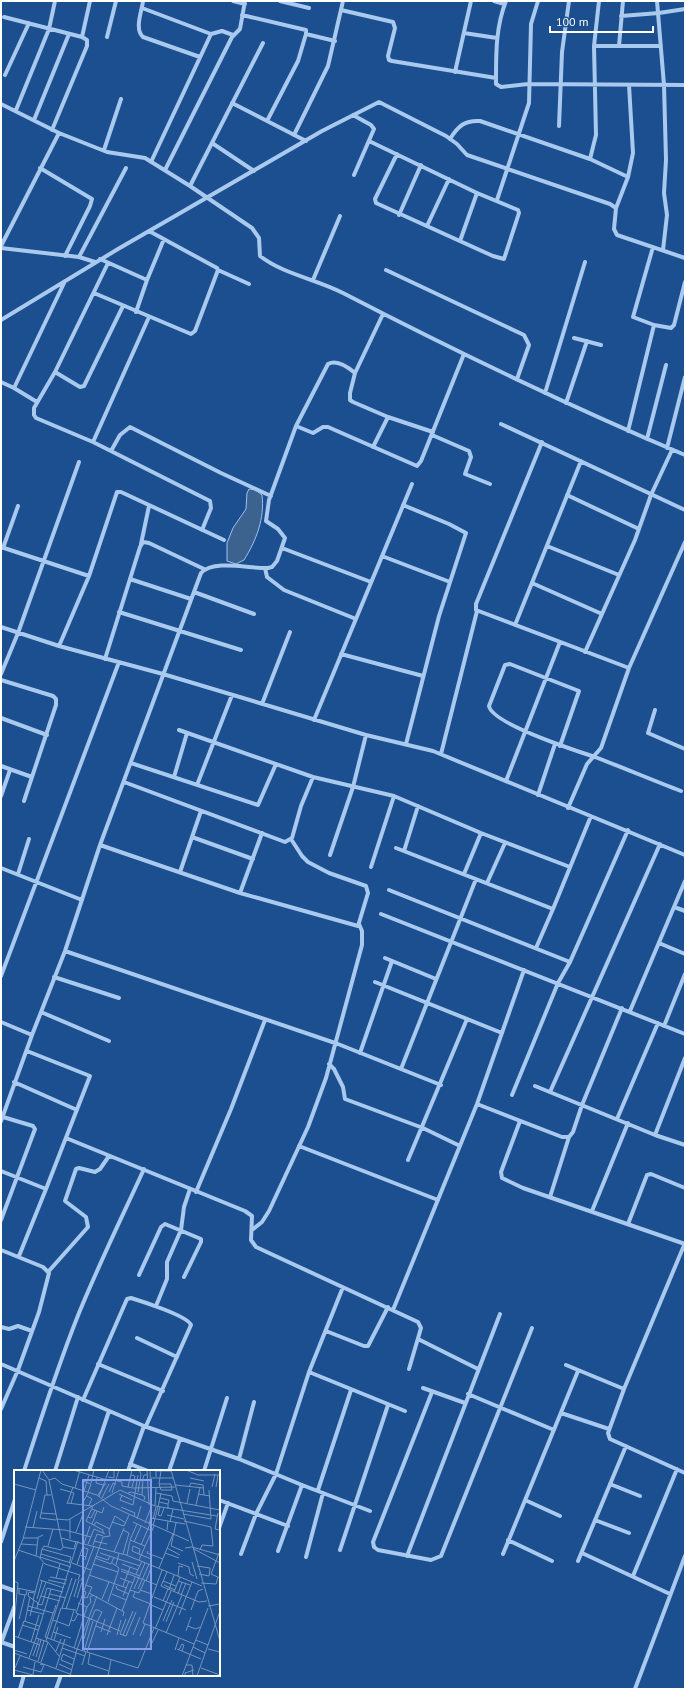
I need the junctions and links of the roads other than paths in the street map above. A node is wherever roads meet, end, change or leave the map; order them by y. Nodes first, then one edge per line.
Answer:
1 (55, 1) edge
2 (90, 1) edge
3 (116, 1) edge
4 (144, 1) edge
5 (233, 1) edge
6 (280, 1) edge
7 (343, 1) edge
8 (471, 1) edge
9 (494, 1) edge
10 (538, 1) edge
11 (569, 1) edge
12 (600, 1) edge
13 (623, 1) edge
14 (657, 1) edge
15 (505, 2) edge
16 (245, 3) edge
17 (142, 8) junction
18 (310, 8) dead end
19 (685, 8) edge
20 (341, 10) junction
21 (659, 13) junction
22 (242, 15) junction
23 (4, 16) dead end
24 (621, 16) junction
25 (29, 23) junction
26 (49, 29) junction
27 (464, 33) junction
28 (69, 34) junction
29 (211, 34) junction
30 (306, 34) junction
31 (233, 35) junction
32 (82, 37) junction
33 (107, 37) dead end
34 (497, 38) junction
35 (335, 41) junction
36 (263, 43) dead end
37 (594, 46) junction
38 (619, 46) junction
39 (661, 46) junction
40 (200, 56) junction
41 (455, 72) junction
42 (5, 75) dead end
43 (496, 78) junction
44 (528, 84) junction
45 (560, 84) junction
46 (593, 84) junction
47 (629, 85) junction
48 (664, 85) junction
49 (685, 85) edge
50 (121, 99) dead end
51 (232, 103) junction
52 (1, 104) edge
53 (16, 110) junction
54 (353, 115) junction
55 (34, 120) junction
56 (267, 120) junction
57 (559, 126) dead end
58 (52, 130) junction
59 (59, 133) junction
60 (519, 134) junction
61 (294, 135) junction
62 (450, 139) junction
63 (306, 141) junction
64 (370, 141) junction
65 (212, 143) junction
66 (104, 150) junction
67 (397, 154) junction
68 (590, 159) junction
69 (151, 162) junction
70 (421, 165) junction
71 (40, 168) junction
72 (126, 168) dead end
73 (507, 168) junction
74 (165, 170) junction
75 (254, 171) junction
76 (354, 175) dead end
77 (628, 177) junction
78 (449, 179) junction
79 (190, 186) junction
80 (478, 193) junction
81 (208, 198) junction
82 (496, 200) junction
83 (616, 208) junction
84 (399, 215) junction
85 (340, 216) dead end
86 (427, 226) junction
87 (149, 231) junction
88 (164, 240) junction
89 (460, 241) junction
90 (1, 247) edge
91 (653, 247) junction
92 (663, 250) junction
93 (65, 256) junction
94 (685, 256) edge
95 (79, 257) junction
96 (100, 259) junction
97 (95, 262) junction
98 (585, 262) dead end
99 (108, 263) junction
100 (218, 270) junction
101 (386, 270) dead end
102 (65, 280) junction
103 (147, 280) junction
104 (313, 280) junction
105 (685, 282) edge
106 (249, 284) dead end
107 (94, 293) junction
108 (124, 306) junction
109 (136, 312) junction
110 (383, 314) junction
111 (149, 317) junction
112 (1, 320) edge
113 (654, 325) junction
114 (574, 338) dead end
115 (587, 341) junction
116 (601, 345) dead end
117 (464, 354) junction
118 (666, 364) dead end
119 (54, 372) junction
120 (355, 373) junction
121 (685, 377) edge
122 (517, 379) junction
123 (1, 382) edge
124 (684, 386) edge
125 (14, 388) junction
126 (545, 393) junction
127 (37, 402) junction
128 (566, 403) junction
129 (388, 417) junction
130 (500, 424) dead end
131 (296, 426) junction
132 (628, 431) junction
133 (432, 433) junction
134 (647, 439) junction
135 (93, 442) junction
136 (542, 442) junction
137 (373, 447) junction
138 (667, 448) junction
139 (672, 450) junction
140 (111, 451) junction
141 (685, 455) edge
142 (580, 461) junction
143 (79, 462) dead end
144 (412, 484) dead end
145 (490, 484) dead end
146 (651, 495) junction
147 (271, 496) junction
148 (567, 496) junction
149 (18, 506) dead end
150 (149, 506) junction
151 (403, 506) junction
152 (685, 510) edge
153 (639, 529) junction
154 (202, 530) junction
155 (224, 540) dead end
156 (685, 542) edge
157 (141, 544) junction
158 (547, 546) junction
159 (2, 548) edge
160 (282, 548) junction
161 (382, 556) junction
162 (44, 561) junction
163 (264, 568) junction
164 (204, 569) junction
165 (619, 575) junction
166 (89, 576) junction
167 (130, 579) junction
168 (371, 582) junction
169 (450, 582) junction
170 (532, 583) junction
171 (194, 592) junction
172 (192, 599) junction
173 (477, 611) junction
174 (119, 612) junction
175 (254, 614) dead end
176 (602, 614) junction
177 (356, 619) junction
178 (515, 625) junction
179 (1, 627) edge
180 (178, 632) junction
181 (290, 632) dead end
182 (18, 633) junction
183 (560, 642) junction
184 (59, 646) junction
185 (241, 650) dead end
186 (585, 652) junction
187 (341, 654) junction
188 (105, 659) junction
189 (119, 662) junction
190 (628, 668) junction
191 (1, 674) edge
192 (163, 674) junction
193 (423, 676) junction
194 (546, 677) junction
195 (1, 680) edge
196 (232, 695) junction
197 (262, 704) junction
198 (655, 710) dead end
199 (1, 718) edge
200 (314, 720) junction
201 (179, 730) dead end
202 (524, 731) junction
203 (187, 733) junction
204 (47, 735) junction
205 (366, 735) junction
206 (213, 743) junction
207 (406, 744) junction
208 (555, 744) junction
209 (560, 746) junction
210 (685, 749) edge
211 (441, 754) junction
212 (593, 757) junction
213 (131, 763) junction
214 (276, 764) junction
215 (1, 766) edge
216 (10, 770) junction
217 (312, 776) junction
218 (32, 777) junction
219 (174, 777) junction
220 (506, 781) junction
221 (124, 782) junction
222 (197, 785) junction
223 (353, 787) junction
224 (681, 791) dead end
225 (538, 795) junction
226 (1, 796) edge
227 (394, 796) junction
228 (24, 801) dead end
229 (418, 806) junction
230 (568, 808) junction
231 (201, 811) junction
232 (590, 816) junction
233 (628, 830) junction
234 (262, 833) junction
235 (481, 833) junction
236 (192, 837) junction
237 (30, 839) dead end
238 (291, 839) junction
239 (505, 842) junction
240 (660, 844) junction
241 (100, 845) junction
242 (396, 848) dead end
243 (404, 850) junction
244 (330, 855) dead end
245 (685, 855) edge
246 (253, 859) junction
247 (371, 867) dead end
248 (570, 867) junction
249 (1, 868) edge
250 (180, 872) junction
251 (18, 874) junction
252 (464, 874) junction
253 (476, 879) junction
254 (36, 882) junction
255 (685, 882) edge
256 (487, 883) junction
257 (389, 890) dead end
258 (240, 893) junction
259 (82, 900) junction
260 (674, 907) junction
261 (553, 909) junction
262 (685, 911) edge
263 (381, 914) dead end
264 (461, 918) junction
265 (359, 924) junction
266 (451, 942) junction
267 (659, 943) junction
268 (536, 948) junction
269 (64, 951) junction
270 (685, 954) edge
271 (385, 958) dead end
272 (392, 961) junction
273 (570, 962) junction
274 (524, 970) junction
275 (685, 974) edge
276 (1, 976) edge
277 (54, 977) junction
278 (436, 978) junction
279 (375, 982) dead end
280 (558, 983) junction
281 (384, 986) junction
282 (593, 997) junction
283 (119, 998) dead end
284 (426, 1003) junction
285 (622, 1008) junction
286 (630, 1011) junction
287 (41, 1012) junction
288 (467, 1019) junction
289 (266, 1020) junction
290 (1, 1022) edge
291 (658, 1023) junction
292 (664, 1026) junction
293 (32, 1034) junction
294 (502, 1034) junction
295 (685, 1034) edge
296 (109, 1041) dead end
297 (334, 1043) junction
298 (27, 1051) junction
299 (360, 1053) junction
300 (685, 1058) edge
301 (330, 1064) junction
302 (401, 1069) junction
303 (14, 1082) junction
304 (441, 1085) junction
305 (535, 1086) dead end
306 (550, 1092) junction
307 (512, 1095) dead end
308 (477, 1104) junction
309 (582, 1105) junction
310 (77, 1110) junction
311 (2, 1119) edge
312 (617, 1119) junction
313 (520, 1121) junction
314 (628, 1124) junction
315 (423, 1128) junction
316 (655, 1134) junction
317 (569, 1137) junction
318 (66, 1138) junction
319 (685, 1145) edge
320 (299, 1146) junction
321 (460, 1146) junction
322 (109, 1156) junction
323 (408, 1160) dead end
324 (144, 1169) junction
325 (1, 1171) edge
326 (17, 1177) junction
327 (685, 1188) edge
328 (46, 1189) junction
329 (190, 1189) junction
330 (196, 1192) junction
331 (550, 1197) junction
332 (438, 1200) junction
333 (592, 1211) junction
334 (1, 1220) edge
335 (628, 1224) junction
336 (182, 1230) junction
337 (252, 1231) junction
338 (685, 1244) edge
339 (1, 1250) edge
340 (684, 1251) edge
341 (19, 1256) junction
342 (48, 1272) junction
343 (139, 1275) dead end
344 (184, 1277) dead end
345 (343, 1287) junction
346 (156, 1306) junction
347 (388, 1307) junction
348 (393, 1310) junction
349 (500, 1314) dead end
350 (1, 1327) edge
351 (532, 1328) dead end
352 (32, 1330) junction
353 (326, 1331) junction
354 (137, 1338) dead end
355 (418, 1339) junction
356 (177, 1357) junction
357 (1, 1364) edge
358 (98, 1364) junction
359 (566, 1365) dead end
360 (409, 1369) dead end
361 (478, 1369) junction
362 (18, 1370) junction
363 (578, 1371) junction
364 (309, 1372) junction
365 (52, 1385) junction
366 (423, 1388) dead end
367 (624, 1389) junction
368 (351, 1390) junction
369 (163, 1391) junction
370 (432, 1392) junction
371 (468, 1394) junction
372 (78, 1397) junction
373 (227, 1398) dead end
374 (83, 1400) junction
375 (254, 1402) dead end
376 (465, 1403) junction
377 (388, 1405) junction
378 (500, 1407) junction
379 (1, 1409) edge
380 (109, 1411) junction
381 (405, 1411) dead end
382 (561, 1413) junction
383 (145, 1426) junction
384 (608, 1429) junction
385 (554, 1430) junction
386 (180, 1439) junction
387 (626, 1446) junction
388 (211, 1449) junction
389 (239, 1459) junction
390 (130, 1464) junction
391 (677, 1469) junction
392 (24, 1470) edge
393 (55, 1470) edge
394 (89, 1470) edge
395 (128, 1470) edge
396 (145, 1470) edge
397 (169, 1470) edge
398 (204, 1470) edge
399 (685, 1473) edge
400 (276, 1474) junction
401 (610, 1484) junction
402 (302, 1485) junction
403 (318, 1490) junction
404 (323, 1493) junction
405 (640, 1496) dead end
406 (220, 1500) edge
407 (524, 1500) junction
408 (14, 1502) edge
409 (228, 1503) junction
410 (355, 1505) junction
411 (370, 1511) dead end
412 (256, 1514) junction
413 (560, 1516) dead end
414 (595, 1520) junction
415 (220, 1525) edge
416 (288, 1526) junction
417 (629, 1533) dead end
418 (508, 1540) junction
419 (1, 1542) edge
420 (340, 1550) dead end
421 (278, 1551) dead end
422 (582, 1553) junction
423 (242, 1554) dead end
424 (503, 1554) dead end
425 (407, 1556) junction
426 (685, 1556) edge
427 (306, 1557) dead end
428 (552, 1561) dead end
429 (578, 1561) dead end
430 (633, 1576) junction
431 (1, 1586) edge
432 (14, 1591) edge
433 (670, 1594) junction
434 (14, 1608) edge
435 (1, 1643) edge
436 (14, 1647) edge
437 (24, 1676) edge
438 (61, 1676) edge
439 (20, 1689) edge
440 (56, 1689) edge
441 (635, 1689) edge

1 - 26 street
2 - 32 street
3 - 33 street
4 - 17 street
5 - 16 street
6 - 18 street
7 - 20 street
8 - 27 street
9 - 15 street
10 - 44 street
11 - 45 street
12 - 37 street
13 - 24 street
14 - 21 street
15 - 34 street
16 - 22 street
17 - 29 street
17 - 40 street
19 - 21 street
20 - 35 street
20 - 41 street
21 - 24 street
21 - 39 street
22 - 30 street
22 - 31 street
23 - 25 street
24 - 38 street
25 - 26 street
25 - 42 street
26 - 28 street
26 - 53 street
27 - 34 street
27 - 41 street
28 - 32 street
28 - 55 street
29 - 31 street
29 - 40 street
30 - 35 street
30 - 56 street
31 - 74 street
32 - 58 street
34 - 43 street
35 - 61 street
36 - 51 street
37 - 38 street
37 - 46 street
38 - 39 street
39 - 48 street
40 - 69 street
41 - 43 street
43 - 44 street
44 - 45 street
44 - 60 street
45 - 46 street
45 - 57 street
46 - 47 street
46 - 68 street
47 - 48 street
47 - 77 street
48 - 49 street
48 - 92 street
50 - 66 street
51 - 56 street
51 - 65 street
52 - 53 street
53 - 55 street
54 - 62 street
54 - 63 street
54 - 64 street
55 - 58 street
56 - 61 street
58 - 59 street
59 - 66 street
59 - 71 street
60 - 62 street
60 - 68 street
60 - 73 street
61 - 63 street
62 - 73 street
63 - 75 street
64 - 67 street
64 - 76 street
65 - 75 street
65 - 79 street
66 - 69 street
67 - 70 street
67 - 84 street
68 - 77 street
69 - 74 street
70 - 78 street
70 - 84 street
71 - 90 street
71 - 93 street
72 - 95 street
73 - 82 street
73 - 83 street
74 - 79 street
75 - 81 street
77 - 83 street
78 - 80 street
78 - 86 street
79 - 81 street
80 - 82 street
80 - 89 street
81 - 87 street
81 - 104 street
82 - 89 street
83 - 91 street
84 - 86 street
85 - 104 street
86 - 89 street
87 - 88 street
87 - 96 street
88 - 100 street
88 - 103 street
90 - 93 street
91 - 92 street
91 - 113 street
92 - 94 street
93 - 95 street
95 - 97 street
96 - 97 street
96 - 99 street
97 - 102 street
98 - 126 street
99 - 103 street
99 - 107 street
100 - 106 street
100 - 111 street
101 - 122 street
102 - 112 street
102 - 125 street
103 - 109 street
104 - 110 street
105 - 113 street
107 - 108 street
107 - 119 street
108 - 109 street
108 - 119 street
109 - 111 street
110 - 117 street
110 - 120 street
111 - 135 street
113 - 132 street
114 - 115 street
115 - 116 street
115 - 128 street
117 - 122 street
117 - 133 street
118 - 134 street
119 - 127 street
120 - 129 street
120 - 131 street
121 - 124 street
122 - 126 street
123 - 125 street
124 - 138 street
125 - 127 street
126 - 128 street
127 - 135 street
128 - 132 street
129 - 133 street
129 - 137 street
130 - 136 street
131 - 137 street
131 - 147 street
132 - 134 street
133 - 137 street
133 - 145 street
134 - 138 street
135 - 140 street
136 - 142 street
136 - 173 street
138 - 139 street
139 - 141 street
139 - 146 street
140 - 147 street
140 - 154 street
142 - 146 street
142 - 148 street
143 - 162 street
144 - 151 street
146 - 152 street
146 - 153 street
147 - 160 street
148 - 153 street
148 - 158 street
149 - 159 street
150 - 154 street
150 - 157 street
150 - 166 street
151 - 161 street
151 - 169 street
153 - 165 street
154 - 155 street
156 - 190 street
157 - 164 street
157 - 167 street
158 - 165 street
158 - 170 street
159 - 162 street
160 - 163 street
160 - 168 street
161 - 168 street
161 - 169 street
162 - 166 street
162 - 182 street
163 - 164 street
163 - 177 street
164 - 171 street
165 - 176 street
166 - 184 street
167 - 172 street
167 - 174 street
168 - 177 street
169 - 193 street
170 - 176 street
170 - 178 street
171 - 172 street
171 - 175 street
172 - 180 street
173 - 178 street
173 - 211 street
174 - 180 street
174 - 188 street
176 - 186 street
177 - 187 street
178 - 183 street
179 - 182 street
180 - 185 street
180 - 192 street
181 - 197 street
182 - 184 street
182 - 191 street
183 - 186 street
183 - 194 street
184 - 188 street
186 - 190 street
187 - 193 street
187 - 200 street
188 - 189 street
189 - 192 street
189 - 254 street
190 - 212 street
192 - 196 street
192 - 213 street
193 - 207 street
194 - 202 street
194 - 202 street
194 - 209 street
195 - 204 street
196 - 197 street
196 - 206 street
197 - 200 street
198 - 210 street
199 - 204 street
200 - 205 street
201 - 203 street
202 - 208 street
202 - 220 street
203 - 206 street
203 - 219 street
204 - 218 street
205 - 207 street
205 - 223 street
206 - 214 street
206 - 222 street
207 - 211 street
208 - 209 street
208 - 225 street
209 - 212 street
211 - 220 street
212 - 224 street
212 - 230 street
213 - 219 street
213 - 221 street
214 - 217 street
214 - 222 street
215 - 216 street
216 - 218 street
216 - 226 street
217 - 223 street
217 - 238 street
218 - 228 street
219 - 222 street
220 - 225 street
221 - 231 street
221 - 241 street
223 - 227 street
223 - 244 street
225 - 230 street
227 - 229 street
227 - 247 street
229 - 235 street
229 - 243 street
230 - 232 street
231 - 234 street
231 - 236 street
232 - 233 street
232 - 248 street
233 - 240 street
233 - 273 street
234 - 238 street
234 - 246 street
235 - 239 street
235 - 252 street
236 - 246 street
236 - 250 street
237 - 251 street
238 - 265 street
239 - 248 street
239 - 256 street
240 - 245 street
240 - 282 street
241 - 250 street
241 - 259 street
242 - 243 street
243 - 252 street
246 - 258 street
248 - 261 street
249 - 251 street
250 - 258 street
251 - 254 street
252 - 253 street
253 - 256 street
253 - 264 street
254 - 259 street
254 - 276 street
255 - 260 street
256 - 261 street
257 - 264 street
258 - 265 street
259 - 269 street
260 - 262 street
260 - 267 street
261 - 268 street
263 - 266 street
264 - 266 street
264 - 268 street
265 - 297 street
266 - 274 street
266 - 278 street
267 - 270 street
267 - 286 street
268 - 273 street
269 - 277 street
269 - 289 street
271 - 272 street
272 - 278 street
272 - 281 street
273 - 280 street
274 - 280 street
274 - 294 street
275 - 292 street
277 - 283 street
277 - 287 street
278 - 284 street
279 - 281 street
280 - 282 street
280 - 307 street
281 - 284 street
281 - 299 street
282 - 285 street
282 - 306 street
284 - 288 street
284 - 302 street
285 - 286 street
285 - 309 street
286 - 291 street
287 - 293 street
287 - 296 street
288 - 294 street
288 - 304 street
289 - 297 street
289 - 330 street
290 - 293 street
291 - 292 street
291 - 312 street
292 - 295 street
293 - 298 street
294 - 308 street
297 - 299 street
297 - 301 street
298 - 303 street
298 - 310 street
299 - 302 street
300 - 316 street
301 - 315 street
301 - 320 street
302 - 304 street
303 - 310 street
303 - 311 street
304 - 315 street
305 - 306 street
306 - 309 street
308 - 313 street
308 - 321 street
309 - 312 street
309 - 317 street
310 - 318 street
311 - 326 street
312 - 314 street
313 - 317 street
313 - 331 street
314 - 316 street
314 - 333 street
315 - 321 street
315 - 323 street
316 - 319 street
317 - 331 street
318 - 322 street
318 - 328 street
320 - 332 street
320 - 337 street
321 - 332 street
322 - 324 street
322 - 342 street
324 - 329 street
324 - 365 street
325 - 326 street
326 - 328 street
326 - 334 street
327 - 335 street
328 - 341 street
329 - 330 street
329 - 336 street
330 - 337 street
331 - 333 street
332 - 348 street
333 - 335 street
335 - 338 street
336 - 343 street
336 - 344 street
336 - 346 street
337 - 345 street
338 - 340 street
339 - 341 street
340 - 367 street
341 - 342 street
342 - 352 street
345 - 347 street
345 - 353 street
346 - 356 street
346 - 358 street
347 - 348 street
347 - 353 street
348 - 355 street
349 - 361 street
350 - 352 street
351 - 378 street
352 - 362 street
353 - 364 street
354 - 356 street
355 - 360 street
355 - 361 street
356 - 369 street
357 - 362 street
358 - 369 street
358 - 374 street
359 - 363 street
361 - 371 street
362 - 365 street
362 - 379 street
363 - 367 street
363 - 382 street
364 - 368 street
364 - 400 street
365 - 372 street
365 - 392 street
366 - 370 street
367 - 384 street
368 - 377 street
368 - 403 street
369 - 383 street
370 - 376 street
370 - 425 street
371 - 376 street
371 - 378 street
372 - 374 street
372 - 393 street
373 - 388 street
374 - 380 street
375 - 389 street
376 - 425 street
377 - 381 street
377 - 410 street
378 - 385 street
378 - 425 street
380 - 383 street
380 - 394 street
382 - 384 street
382 - 385 street
383 - 386 street
383 - 390 street
384 - 387 street
385 - 407 street
386 - 388 street
386 - 397 street
387 - 391 street
387 - 401 street
388 - 389 street
388 - 398 street
389 - 400 street
390 - 395 street
390 - 396 street
391 - 399 street
391 - 430 street
400 - 402 street
400 - 412 street
401 - 405 street
401 - 414 street
402 - 403 street
402 - 416 street
403 - 404 street
404 - 410 street
404 - 427 street
406 - 409 street
407 - 413 street
407 - 418 street
408 - 419 street
409 - 412 street
409 - 415 street
410 - 411 street
410 - 420 street
412 - 416 street
412 - 423 street
414 - 417 street
414 - 422 street
416 - 421 street
418 - 424 street
418 - 428 street
422 - 429 street
422 - 430 street
426 - 433 street
430 - 433 street
431 - 432 street
433 - 441 street
434 - 435 street
435 - 436 street
437 - 439 street
438 - 440 street

